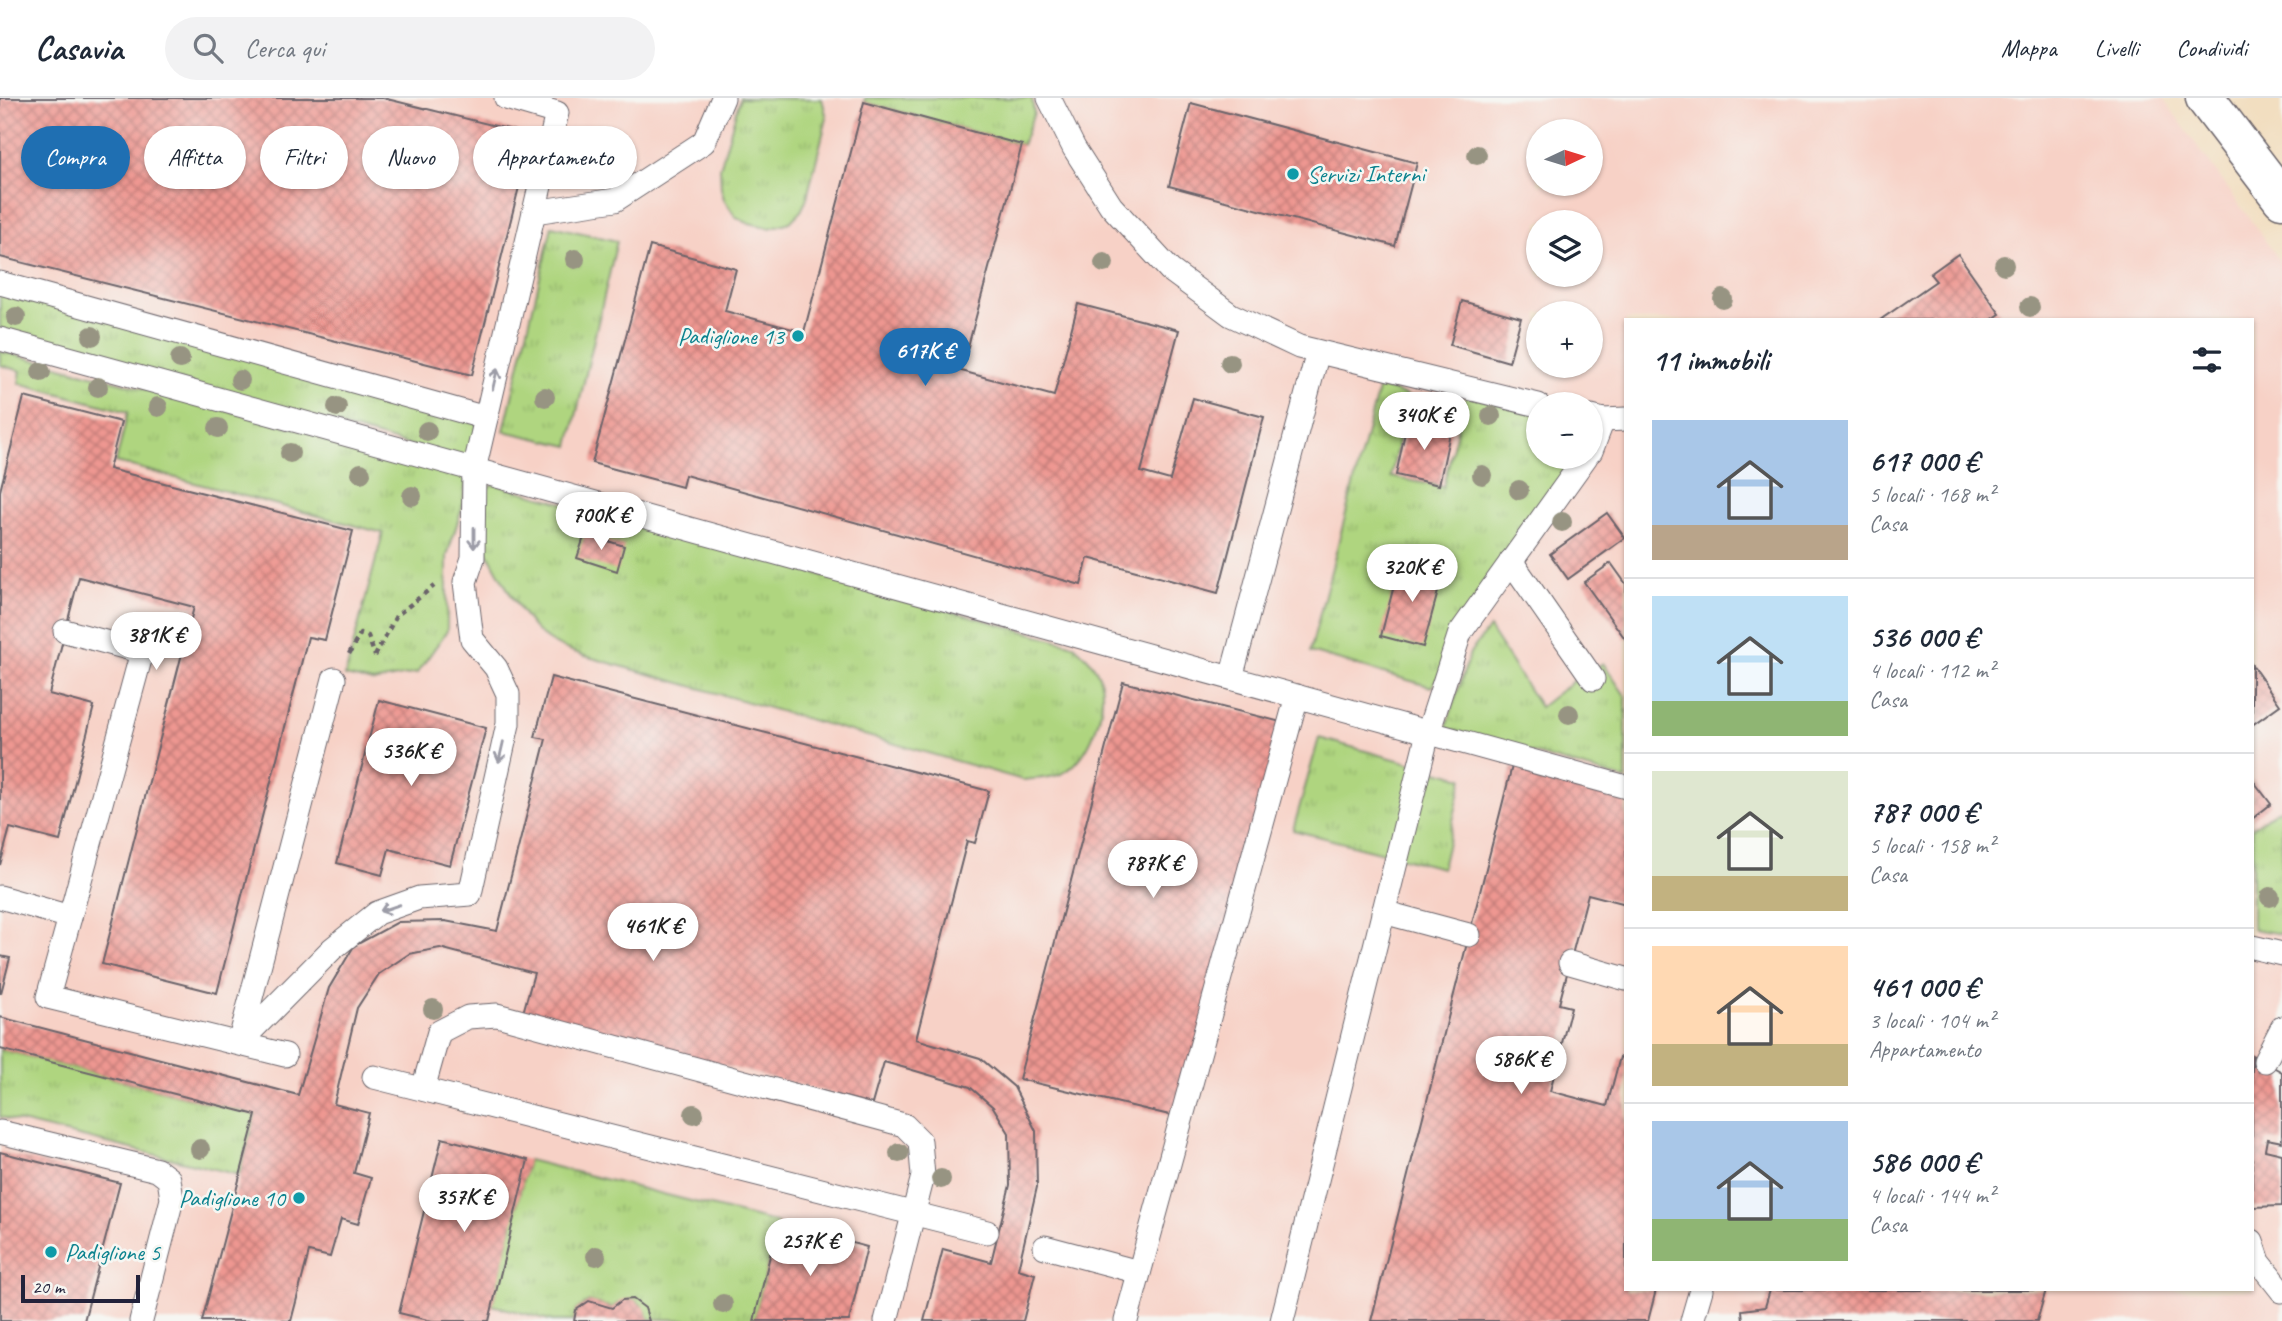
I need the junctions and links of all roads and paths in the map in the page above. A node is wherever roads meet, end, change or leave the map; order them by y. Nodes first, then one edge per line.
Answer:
1 (506, 98) edge
2 (723, 98) edge
3 (1049, 98) edge
4 (2206, 98) edge
5 (2225, 98) edge
6 (2282, 198) edge
7 (534, 212) junction
8 (0, 283) edge
9 (0, 339) edge
10 (1318, 352) junction
11 (1526, 402) edge
12 (486, 418) junction
13 (1577, 469) edge
14 (474, 470) junction
15 (1511, 561) junction
16 (441, 581) dead end
17 (65, 631) dead end
18 (1231, 678) junction
19 (334, 679) joint
20 (1593, 679) dead end
21 (1297, 696) junction
22 (1428, 733) junction
23 (1624, 786) edge
24 (0, 897) edge
25 (1383, 912) junction
26 (71, 917) junction
27 (1469, 935) dead end
28 (2254, 947) edge
29 (2282, 954) edge
30 (1570, 963) dead end
31 (1624, 978) edge
32 (2282, 1028) edge
33 (239, 1043) junction
34 (285, 1055) dead end
35 (2265, 1061) dead end
36 (374, 1077) dead end
37 (424, 1089) junction
38 (0, 1132) edge
39 (914, 1212) junction
40 (987, 1232) dead end
41 (1045, 1247) dead end
42 (2254, 1247) edge
43 (1139, 1272) junction
44 (1701, 1291) edge
45 (2282, 1291) edge
46 (141, 1321) edge
47 (886, 1321) edge
48 (1126, 1321) edge
49 (1282, 1321) edge
50 (1692, 1321) edge

1 - 7 lane
2 - 7 lane
3 - 10 lane
4 - 6 street
5 - 6 street
12 -> 7 lane
8 - 12 lane
9 - 14 lane
10 - 11 lane
10 - 18 lane
12 - 14 lane
13 - 15 lane
14 - 18 lane
14 -> 33 lane
15 - 20 lane
15 - 22 lane
16 - 19 path
17 - 26 lane
18 - 21 lane
19 - 33 lane
21 - 22 lane
21 - 43 lane
22 - 23 lane
22 - 25 lane
24 - 26 lane
25 - 27 lane
25 - 49 lane
26 - 33 lane
28 - 29 lane
30 - 31 lane
32 - 35 lane
33 - 34 lane
36 - 37 lane
37 - 39 lane
37 - 39 lane
38 - 46 lane
39 - 40 lane
39 - 47 lane
41 - 43 lane
42 - 45 lane
43 - 48 lane
44 - 50 lane

